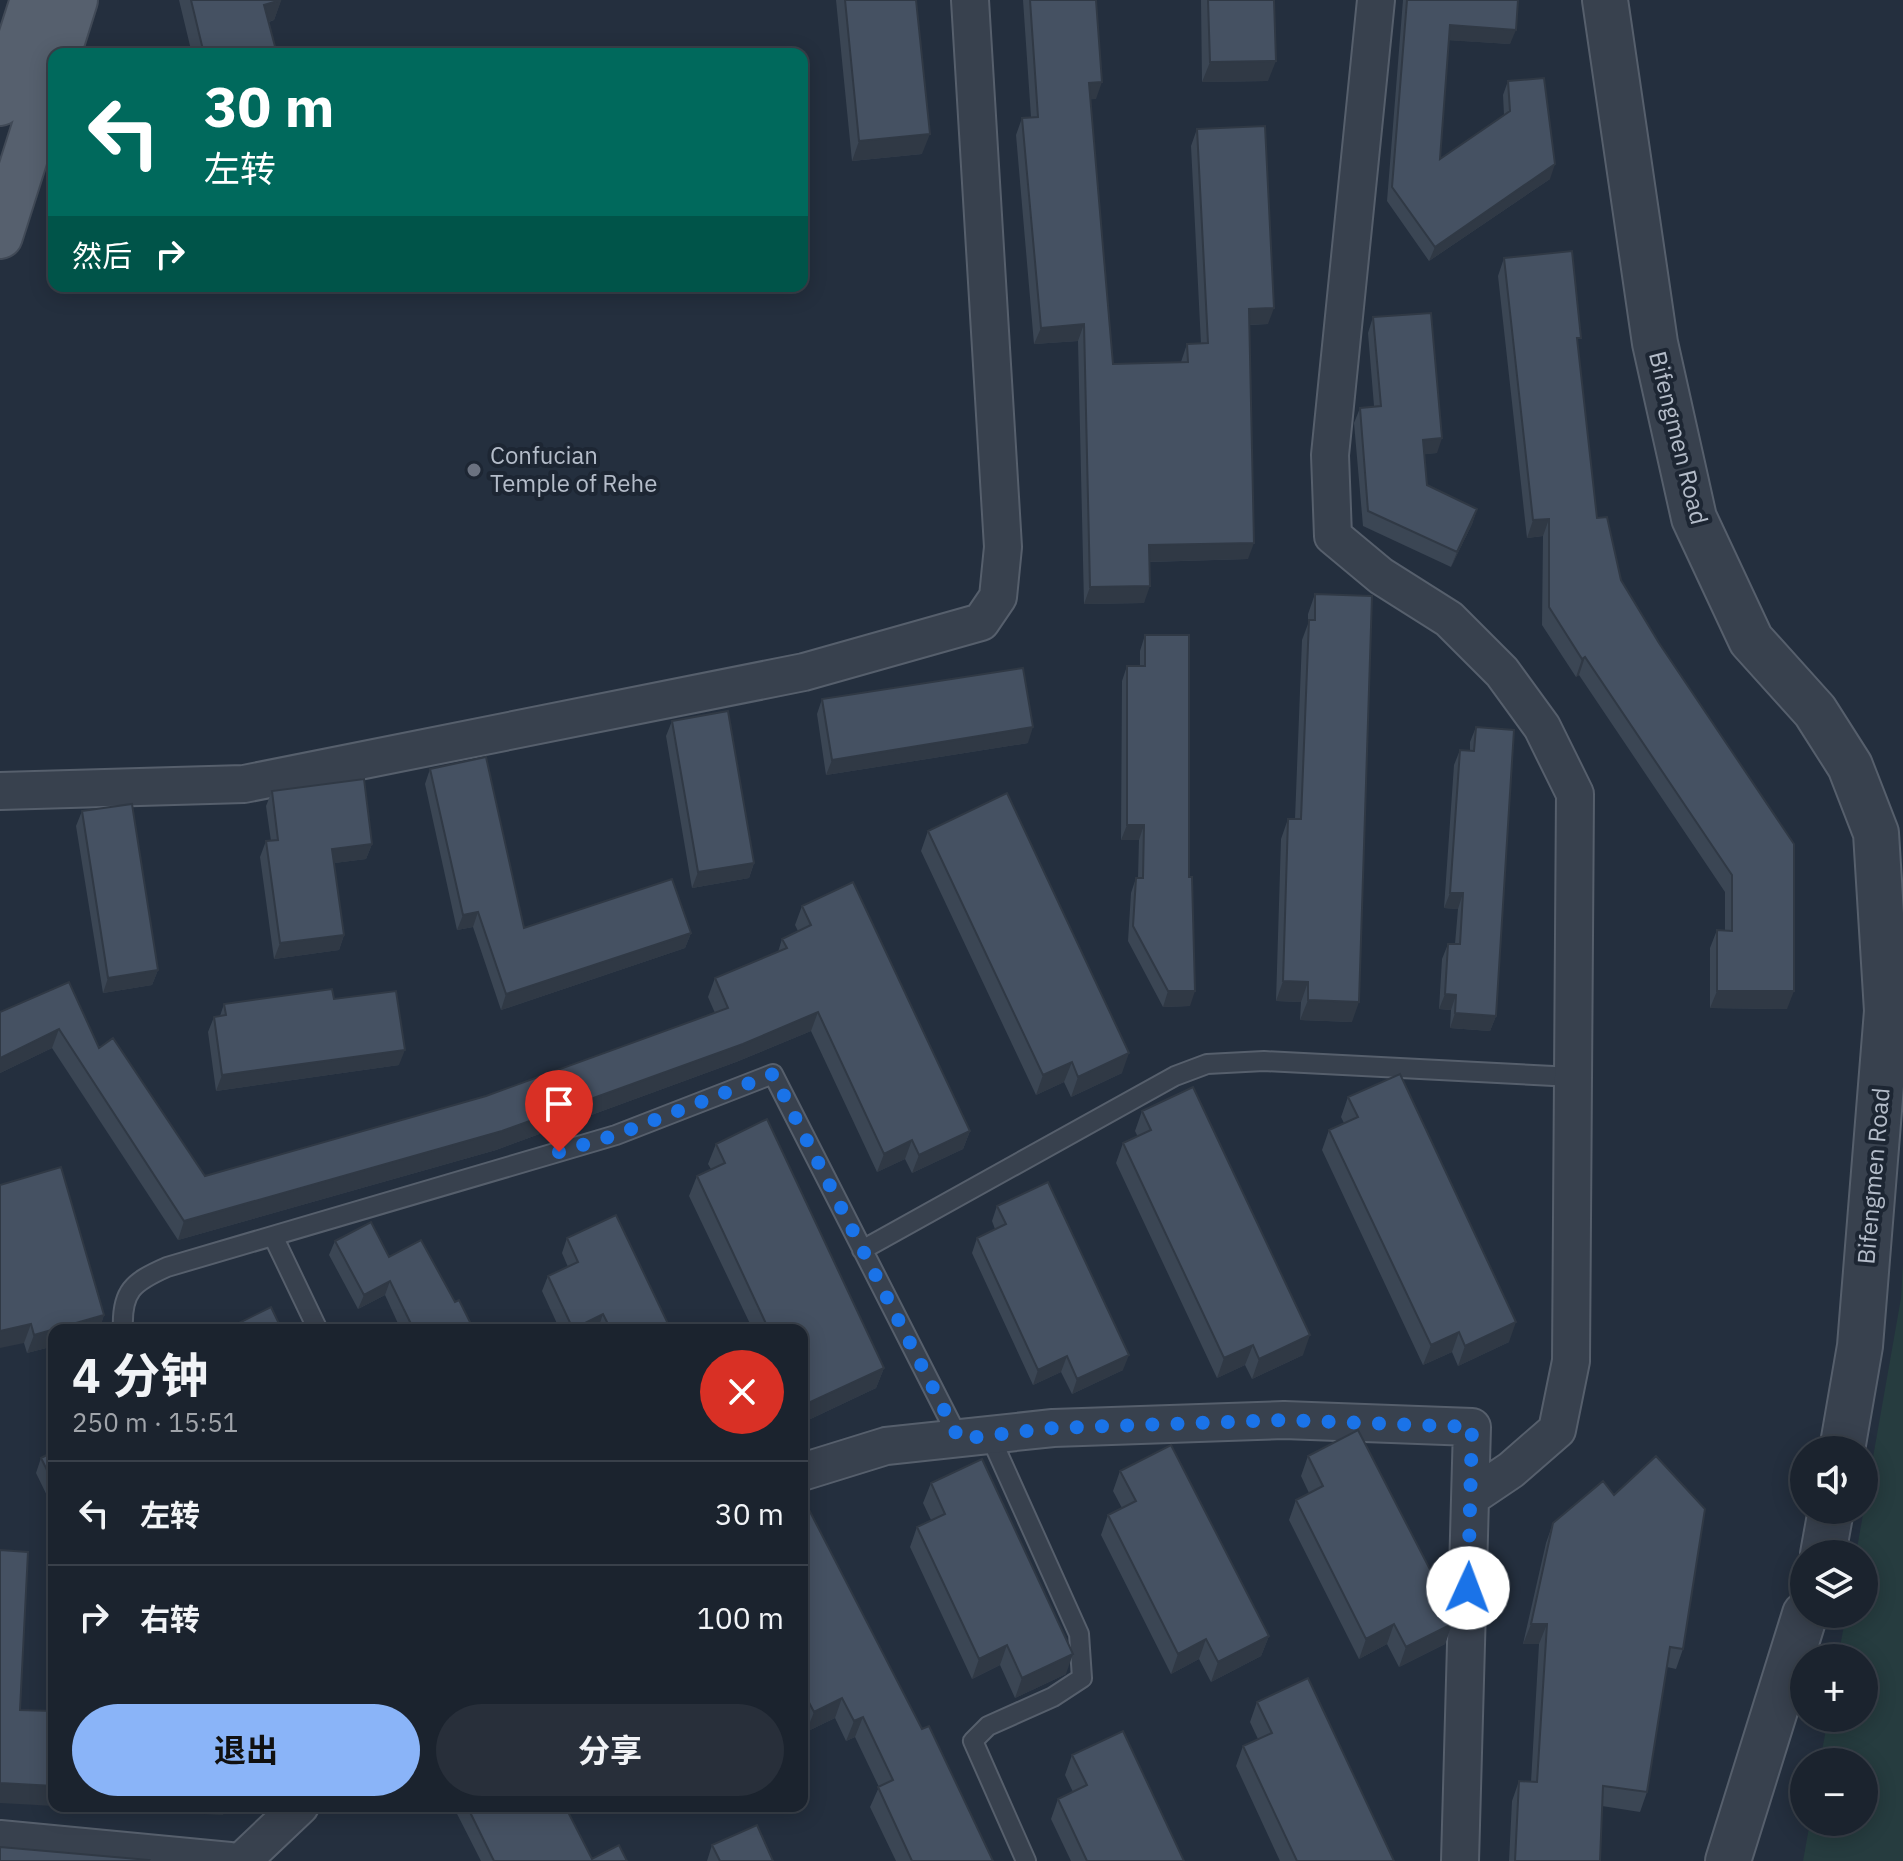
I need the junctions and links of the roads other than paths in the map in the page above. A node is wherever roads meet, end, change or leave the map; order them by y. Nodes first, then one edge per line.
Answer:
1 (33, 0) edge
2 (75, 0) edge
3 (970, 0) edge
4 (1376, 0) edge
5 (1605, 0) edge
6 (60, 48) edge
7 (48, 85) edge
8 (0, 103) edge
9 (0, 236) edge
10 (0, 791) edge
11 (1573, 1077) junction
12 (273, 1236) junction
13 (862, 1250) junction
14 (123, 1324) edge
15 (315, 1324) edge
16 (1844, 1436) edge
17 (974, 1438) junction
18 (808, 1470) edge
19 (1471, 1497) junction
20 (1801, 1628) edge
21 (294, 1812) edge
22 (0, 1839) edge
23 (230, 1861) edge
24 (242, 1861) edge
25 (1026, 1861) edge
26 (1460, 1861) edge
27 (1728, 1861) edge

1 - 8 main road
2 - 6 main road
3 - 10 street
4 - 11 street
5 - 16 street, Bifengmen Road
7 - 9 main road
11 - 13 lane
11 - 19 street
12 - 13 lane
12 - 14 lane
12 - 15 lane
13 - 17 lane
17 - 18 street
17 - 19 street
17 - 25 lane
19 - 26 street
20 - 27 street
21 - 24 street
22 - 23 street

